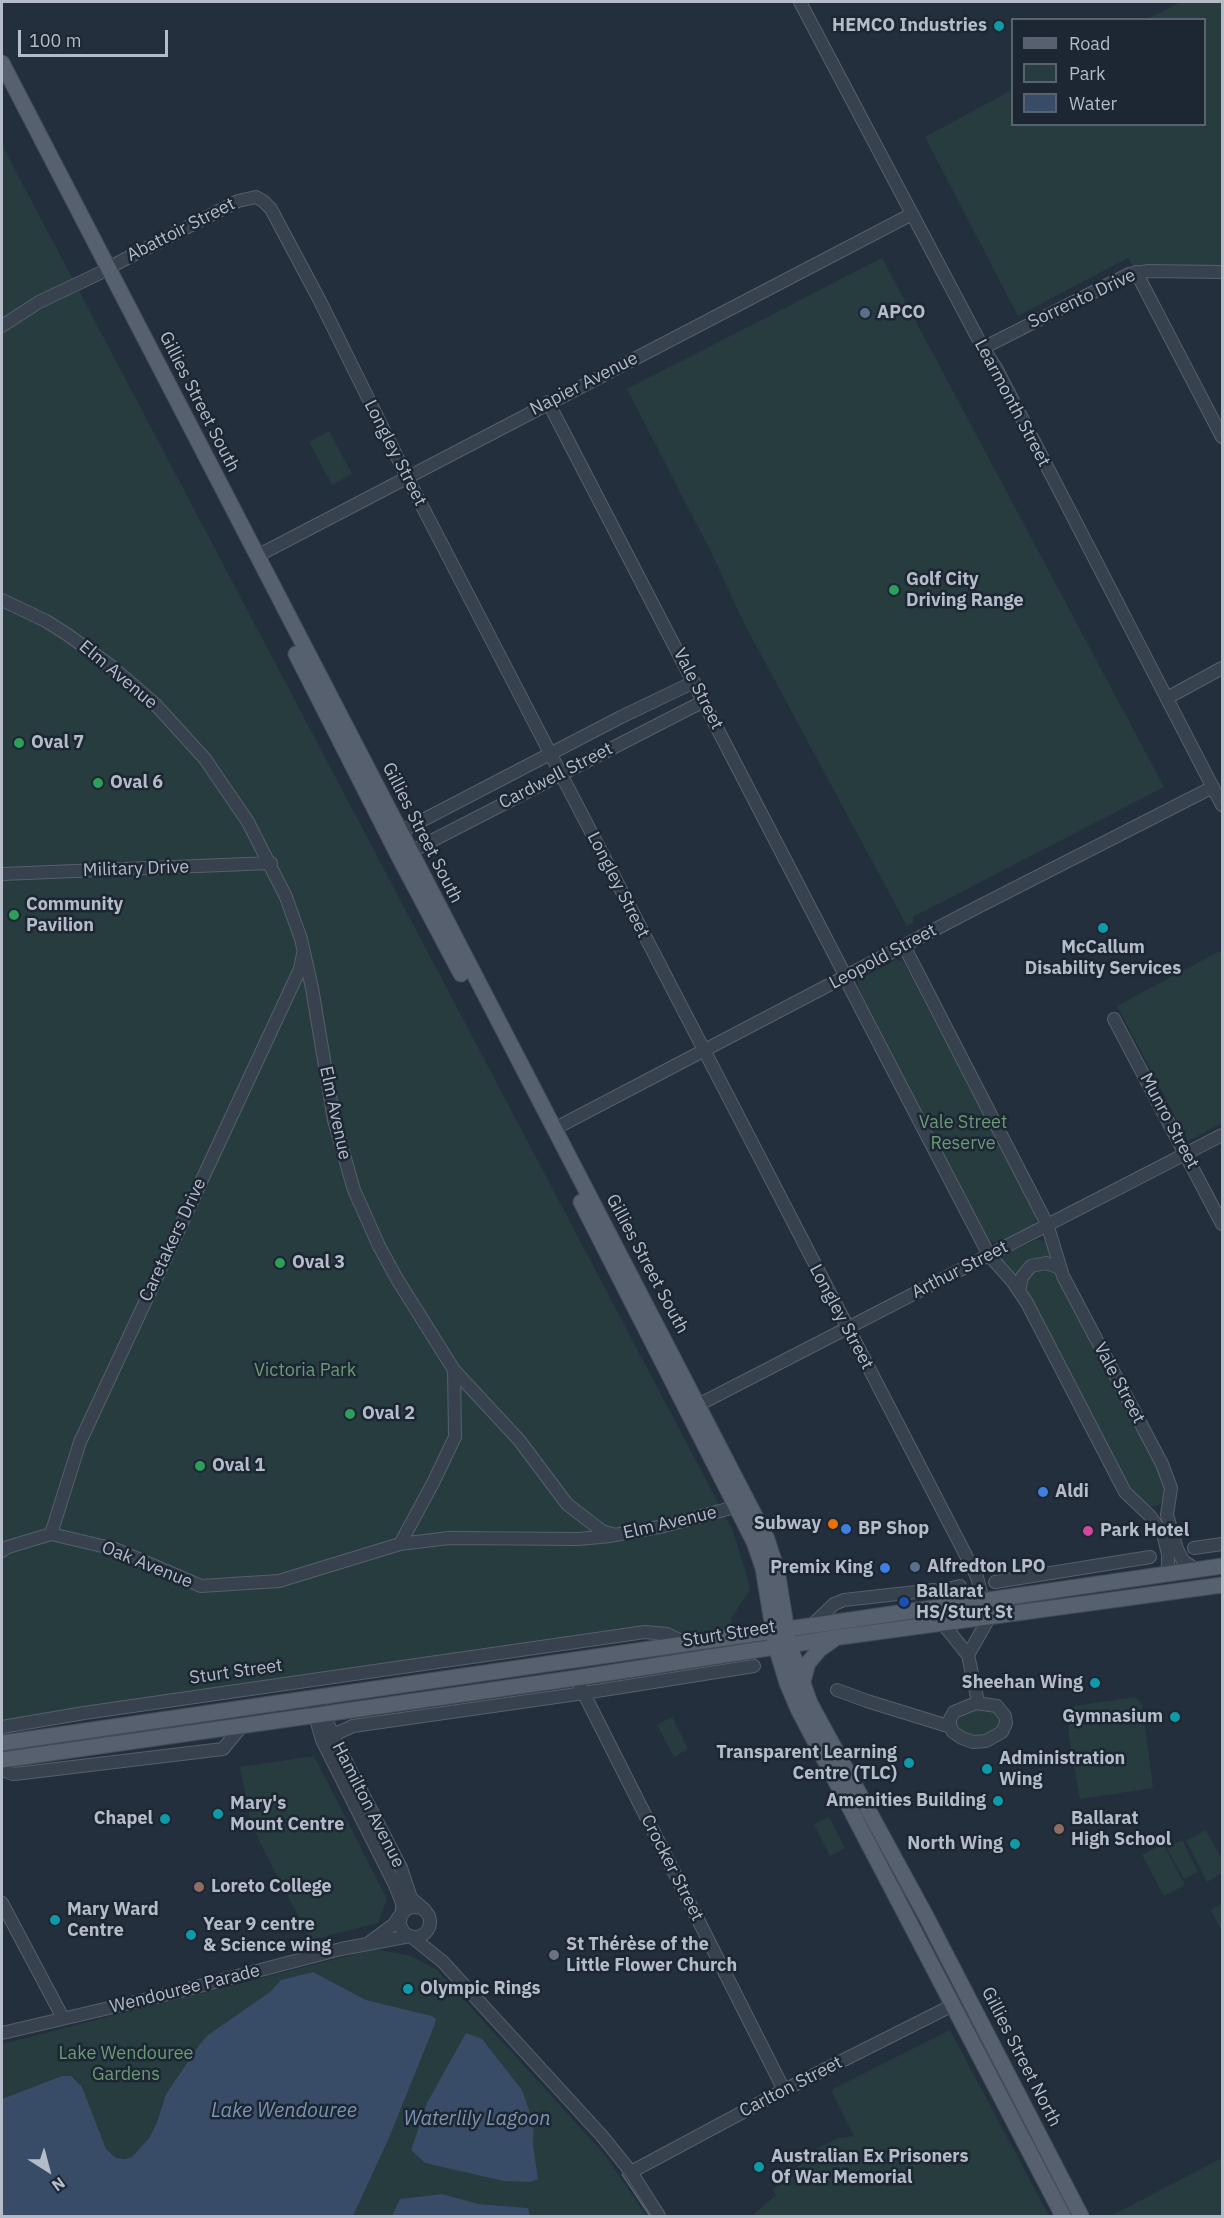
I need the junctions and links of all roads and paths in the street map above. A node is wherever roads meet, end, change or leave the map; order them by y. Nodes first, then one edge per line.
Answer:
1 (800, 2) edge
2 (2, 63) edge
3 (2, 83) edge
4 (37, 142) junction
5 (256, 197) joint
6 (912, 214) junction
7 (104, 270) junction
8 (1136, 272) junction
9 (1222, 272) edge
10 (2, 326) edge
11 (983, 348) junction
12 (549, 402) junction
13 (1222, 438) edge
14 (407, 477) junction
15 (253, 558) junction
16 (2, 600) edge
17 (1222, 668) edge
18 (694, 682) junction
19 (1167, 698) junction
20 (704, 701) junction
21 (551, 754) junction
22 (561, 774) junction
23 (1213, 787) junction
24 (1222, 805) edge
25 (395, 835) junction
26 (404, 855) junction
27 (271, 863) junction
28 (2, 874) edge
29 (904, 946) junction
30 (304, 949) junction
31 (845, 978) junction
32 (1114, 1019) dead end
33 (704, 1051) junction
34 (550, 1131) junction
35 (1222, 1135) edge
36 (1186, 1154) junction
37 (1047, 1224) junction
38 (1222, 1224) edge
39 (989, 1255) junction
40 (1060, 1268) junction
41 (1019, 1291) junction
42 (847, 1328) junction
43 (454, 1370) junction
44 (693, 1408) junction
45 (1169, 1499) junction
46 (735, 1507) junction
47 (1145, 1512) junction
48 (51, 1534) junction
49 (615, 1535) junction
50 (400, 1544) junction
51 (1222, 1544) edge
52 (1194, 1548) dead end
53 (2, 1551) edge
54 (1150, 1557) dead end
55 (1125, 1561) junction
56 (1222, 1565) edge
57 (1197, 1570) junction
58 (1168, 1574) junction
59 (1034, 1575) junction
60 (977, 1577) junction
61 (1140, 1578) junction
62 (995, 1582) dead end
63 (1222, 1585) edge
64 (960, 1586) dead end
65 (939, 1591) junction
66 (1006, 1597) junction
67 (983, 1600) junction
68 (958, 1604) junction
69 (1005, 1616) junction
70 (989, 1618) junction
71 (943, 1624) junction
72 (812, 1625) junction
73 (840, 1636) junction
74 (781, 1638) junction
75 (688, 1644) junction
76 (968, 1655) junction
77 (754, 1666) dead end
78 (576, 1678) junction
79 (802, 1685) junction
80 (837, 1690) dead end
81 (584, 1693) junction
82 (313, 1697) junction
83 (185, 1699) junction
84 (978, 1702) junction
85 (186, 1715) junction
86 (319, 1715) junction
87 (242, 1726) junction
88 (2, 1727) edge
89 (951, 1727) junction
90 (333, 1735) junction
91 (2, 1743) edge
92 (2, 1760) edge
93 (2, 1770) edge
94 (2, 1903) edge
95 (424, 1909) junction
96 (402, 1913) junction
97 (926, 1916) junction
98 (911, 1924) junction
99 (430, 1925) junction
100 (411, 1936) junction
101 (369, 1943) junction
102 (443, 1962) junction
103 (953, 2005) junction
104 (63, 2018) junction
105 (2, 2033) edge
106 (784, 2090) junction
107 (631, 2172) junction
108 (1078, 2214) edge
109 (659, 2217) edge
110 (1063, 2217) edge

1 - 6 street, Learmonth Street
2 - 4 main road, Gillies Street South
3 - 4 main road, Gillies Street South
4 - 7 main road, Gillies Street South
5 - 7 street, Abattoir Street
5 - 14 street, Longley Street
6 - 11 street, Learmonth Street
6 - 12 street, Napier Avenue
7 - 10 street, Abattoir Street
7 - 15 main road, Gillies Street South
8 - 9 street, Sorrento Drive
8 - 11 street, Sorrento Drive
8 - 13 street
11 - 19 street, Learmonth Street
12 - 14 street, Napier Avenue
12 - 18 street, Vale Street
14 - 15 street, Napier Avenue
14 - 21 street, Longley Street
15 - 25 main road, Gillies Street South
16 - 27 street, Elm Avenue
17 - 19 street
18 - 20 street, Vale Street
18 - 21 street, Cardwell Street
19 - 23 street, Learmonth Street
20 - 22 street, Cardwell Street
20 - 31 street, Vale Street
21 - 22 street, Longley Street
21 - 25 street, Cardwell Street
22 - 26 street, Cardwell Street
22 - 33 street, Longley Street
23 - 24 street, Learmonth Street
23 - 29 street, Leopold Street
25 - 26 main road, Gillies Street South
26 - 34 main road, Gillies Street South
27 - 28 street, Military Drive
27 - 30 street, Elm Avenue
29 - 31 street, Leopold Street
29 - 37 street, Vale Street
30 - 43 street, Elm Avenue
30 - 48 street, Caretakers Drive
31 - 33 street, Leopold Street
31 - 39 street, Vale Street
32 - 36 street, Munro Street
33 - 34 street, Leopold Street
33 - 42 street, Longley Street
34 - 44 main road, Gillies Street South
35 - 36 street, Arthur Street
36 - 37 street, Arthur Street
36 - 38 street, Munro Street
37 - 39 street, Arthur Street
37 - 40 street, Vale Street
39 - 41 street, Vale Street
39 - 42 street, Arthur Street
40 - 41 street
40 - 45 street, Vale Street
41 - 47 street, Vale Street
42 - 44 street, Arthur Street
42 - 60 street, Longley Street
43 - 49 street, Elm Avenue
43 - 50 street
44 - 46 main road, Gillies Street South
44 - 74 main road, Gillies Street South
45 - 47 street
45 - 57 street, Vale Street
46 - 49 street, Elm Avenue
46 - 74 main road, Gillies Street South
47 - 58 street, Vale Street
48 - 50 street, Oak Avenue
48 - 53 street, Oak Avenue
49 - 50 street, Oak Avenue
51 - 52 street
54 - 55 street
55 - 59 street
55 - 61 street
56 - 57 main road, Sturt Street
57 - 58 main road, Sturt Street
58 - 61 main road, Sturt Street
59 - 62 street
59 - 66 street
60 - 66 street, Longley Street
60 - 67 street, Longley Street
61 - 66 main road, Sturt Street
63 - 69 main road, Sturt Street
64 - 65 street
65 - 68 street
65 - 72 street
66 - 67 main road, Sturt Street
67 - 68 main road, Sturt Street
67 - 69 street
68 - 72 main road, Sturt Street
69 - 70 main road, Sturt Street
70 - 71 main road, Sturt Street
70 - 76 street
71 - 73 main road, Sturt Street
71 - 76 street
72 - 74 main road, Sturt Street
73 - 74 main road, Sturt Street
73 - 79 main road
74 - 75 main road, Sturt Street
74 - 78 main road, Sturt Street
74 - 79 main road, Gillies Street North
74 - 98 main road, Gillies Street North
75 - 82 main road, Sturt Street
75 - 83 street, Sturt Street
76 - 84 street
77 - 81 street, Sturt Street
78 - 81 street, Crocker Street
78 - 86 main road, Sturt Street
79 - 97 main road, Gillies Street North
80 - 89 street
81 - 90 street, Sturt Street
81 - 106 street, Crocker Street
82 - 85 main road, Sturt Street
82 - 86 street, Hamilton Avenue
83 - 85 street
83 - 88 street, Sturt Street
84 - 89 street
84 - 89 street
85 - 91 main road, Sturt Street
86 - 87 main road, Sturt Street
86 - 90 street, Hamilton Avenue
86 - 96 street, Hamilton Avenue
87 - 92 main road, Sturt Street
87 - 93 street
90 - 95 street, Hamilton Avenue
94 - 104 street
95 - 96 street
95 - 99 street
96 - 100 street
96 - 101 street, Wendouree Parade
97 - 98 main road
97 - 108 main road, Gillies Street North
98 - 103 main road, Gillies Street North
99 - 100 street
99 - 102 street
100 - 101 street, Wendouree Parade
100 - 102 street
101 - 104 street, Wendouree Parade
102 - 107 street
103 - 106 street, Carlton Street
103 - 110 main road, Gillies Street North
104 - 105 street, Wendouree Parade
106 - 107 street, Carlton Street
107 - 109 street

